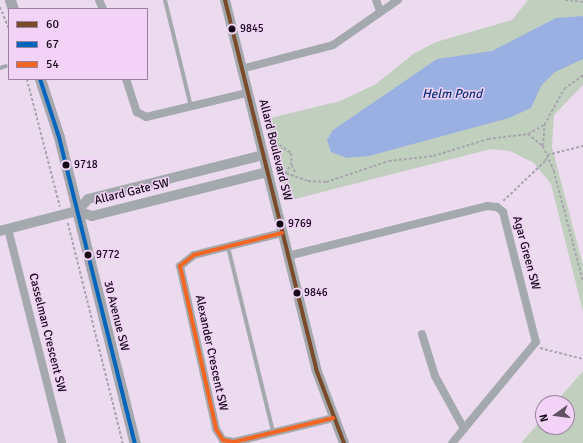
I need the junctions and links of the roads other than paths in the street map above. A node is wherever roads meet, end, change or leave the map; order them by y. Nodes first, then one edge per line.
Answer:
1 (165, 0) edge
2 (225, 0) edge
3 (376, 0) edge
4 (398, 0) edge
5 (380, 12) junction
6 (6, 66) dead end
7 (0, 68) edge
8 (242, 69) junction
9 (40, 80) edge
10 (126, 80) edge
11 (247, 93) junction
12 (191, 107) junction
13 (263, 156) junction
14 (267, 172) junction
15 (77, 211) junction
16 (4, 230) edge
17 (282, 233) junction
18 (228, 247) junction
19 (288, 256) junction
20 (422, 334) dead end
21 (333, 418) junction
22 (464, 429) junction
23 (274, 433) junction
24 (62, 443) edge
25 (135, 443) edge
26 (344, 443) edge
27 (452, 443) edge

1 - 12 lane
2 - 8 street, Allard Boulevard SW
3 - 5 street
4 - 5 street
5 - 8 street
6 - 7 lane
8 - 11 street, Allard Boulevard SW
9 - 15 main road, 30 Avenue SW
10 - 12 street
11 - 12 street
11 - 13 street, Allard Boulevard SW
13 - 14 street, Allard Boulevard SW
13 - 15 street, Allard Gate SW
14 - 15 street, Allard Gate SW
14 - 17 street, Allard Boulevard SW
15 - 16 street
15 - 25 main road, 30 Avenue SW
16 - 24 street, Casselman Crescent SW
17 - 18 street, Alexander Crescent SW
17 - 19 street, Allard Boulevard SW
18 - 23 lane
18 - 23 street, Alexander Crescent SW
19 - 21 street, Allard Boulevard SW
19 - 22 street, Agar Green SW
20 - 22 street
21 - 23 street, Alexander Crescent SW
21 - 26 street, Allard Boulevard SW
22 - 27 street

